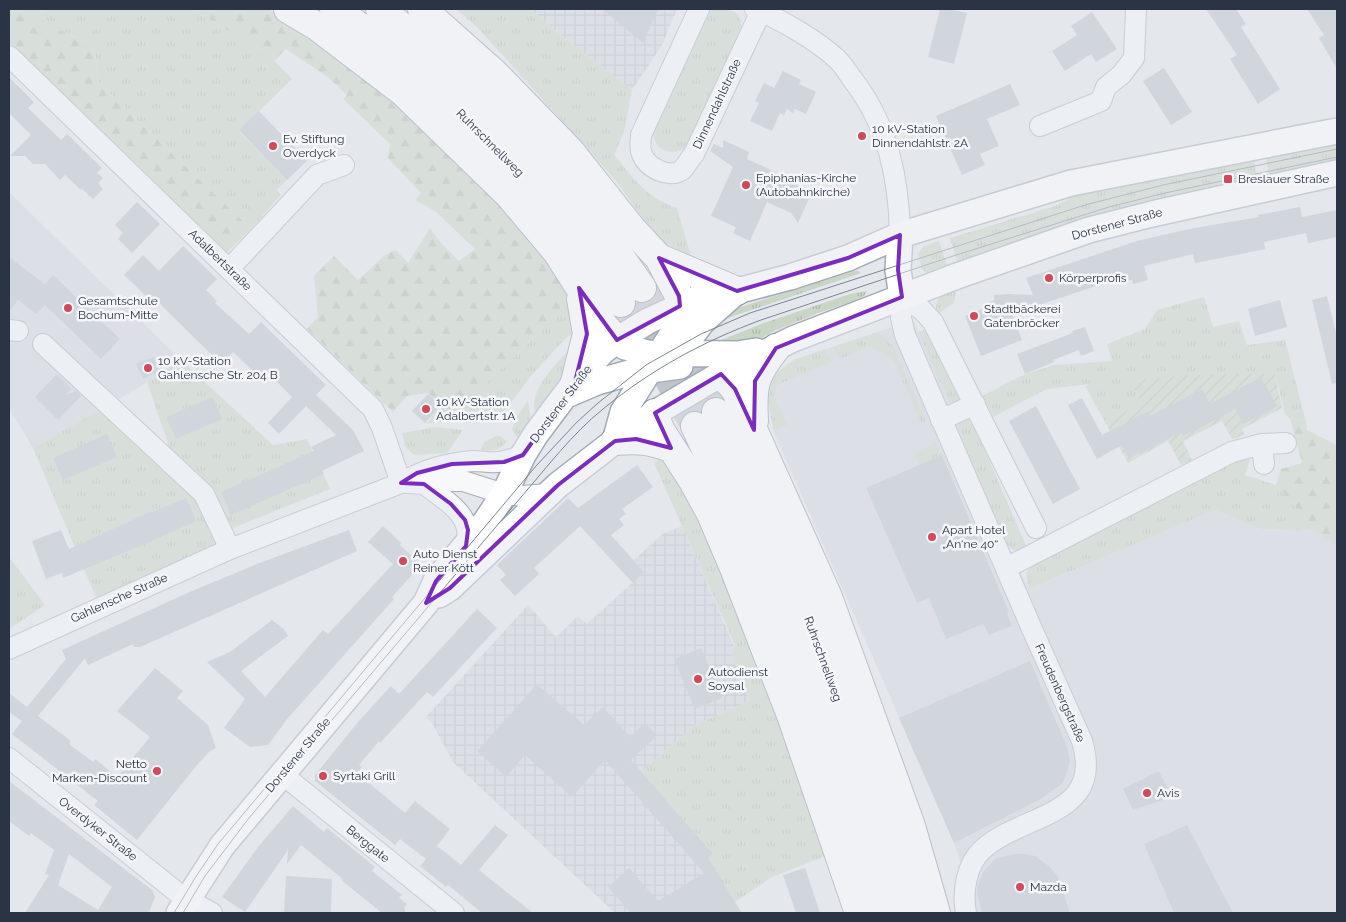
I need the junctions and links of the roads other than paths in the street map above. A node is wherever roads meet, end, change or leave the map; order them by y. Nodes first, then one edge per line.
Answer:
1 (288, 9) edge
2 (334, 9) edge
3 (380, 9) edge
4 (422, 9) edge
5 (699, 9) edge
6 (1136, 9) edge
7 (760, 10) edge
8 (9, 56) edge
9 (1040, 126) dead end
10 (1337, 132) edge
11 (344, 165) dead end
12 (1337, 173) edge
13 (900, 235) junction
14 (659, 258) junction
15 (848, 258) junction
16 (229, 269) junction
17 (898, 270) junction
18 (579, 288) junction
19 (737, 291) junction
20 (902, 297) junction
21 (680, 306) junction
22 (617, 340) junction
23 (43, 344) dead end
24 (776, 348) junction
25 (664, 361) junction
26 (720, 374) junction
27 (570, 389) junction
28 (975, 404) junction
29 (655, 413) junction
30 (941, 420) junction
31 (754, 430) junction
32 (615, 441) junction
33 (1286, 443) dead end
34 (1262, 444) junction
35 (671, 448) junction
36 (523, 455) junction
37 (1264, 464) dead end
38 (402, 483) junction
39 (424, 484) junction
40 (504, 494) junction
41 (549, 494) junction
42 (1036, 528) dead end
43 (466, 546) junction
44 (230, 550) junction
45 (1006, 568) junction
46 (426, 603) junction
47 (9, 649) edge
48 (9, 758) edge
49 (282, 774) junction
50 (183, 906) edge
51 (212, 913) edge
52 (454, 913) edge
53 (859, 913) edge
54 (884, 913) edge
55 (910, 913) edge
56 (936, 913) edge
57 (966, 913) edge

1 - 18 highway
2 - 3 highway, Ruhrschnellweg
4 - 14 highway
5 - 7 street, Dinnendahlstraße
6 - 9 street
7 - 13 street, Dinnendahlstraße
8 - 16 street, Adalbertstraße
10 - 13 main road, Dorstener Straße
11 - 16 street
12 - 20 main road, Dorstener Straße
13 - 15 main road, Dorstener Straße
13 - 17 main road
14 - 19 highway
14 - 21 highway
15 - 17 main road
15 - 19 main road, Dorstener Straße
16 - 38 street, Adalbertstraße
17 - 20 main road
18 - 22 highway
18 - 27 highway
19 - 21 main road, Dorstener Straße
19 - 25 main road
20 - 24 main road, Dorstener Straße
20 - 28 street
20 - 30 street, Freudenbergstraße
21 - 22 main road, Dorstener Straße
21 - 25 main road
22 - 25 main road
22 - 27 main road, Dorstener Straße
23 - 44 street
24 - 25 main road
24 - 26 main road, Dorstener Straße
24 - 31 highway
25 - 26 main road
25 - 27 main road
25 - 29 main road
25 - 32 main road
26 - 29 main road, Dorstener Straße
26 - 31 highway
27 - 36 main road, Dorstener Straße
28 - 30 street
28 - 42 street
29 - 32 main road, Dorstener Straße
29 - 35 highway
30 - 45 street, Freudenbergstraße
31 - 56 highway
32 - 35 highway
32 - 41 main road, Dorstener Straße
33 - 34 street
34 - 37 street
34 - 45 street
35 - 53 highway
36 - 38 street, Gahlensche Straße
36 - 40 main road, Dorstener Straße
38 - 39 street, Gahlensche Straße
38 - 44 street, Gahlensche Straße
39 - 40 street, Gahlensche Straße
39 - 43 street
40 - 41 street, Gahlensche Straße
40 - 43 main road, Dorstener Straße
41 - 46 main road, Dorstener Straße
43 - 46 main road, Dorstener Straße
44 - 47 street, Gahlensche Straße
45 - 57 street, Freudenbergstraße
46 - 49 main road, Dorstener Straße
48 - 50 street, Overdyker Straße
49 - 50 main road, Dorstener Straße
49 - 52 street, Berggate
50 - 51 street
54 - 55 highway, Ruhrschnellweg

